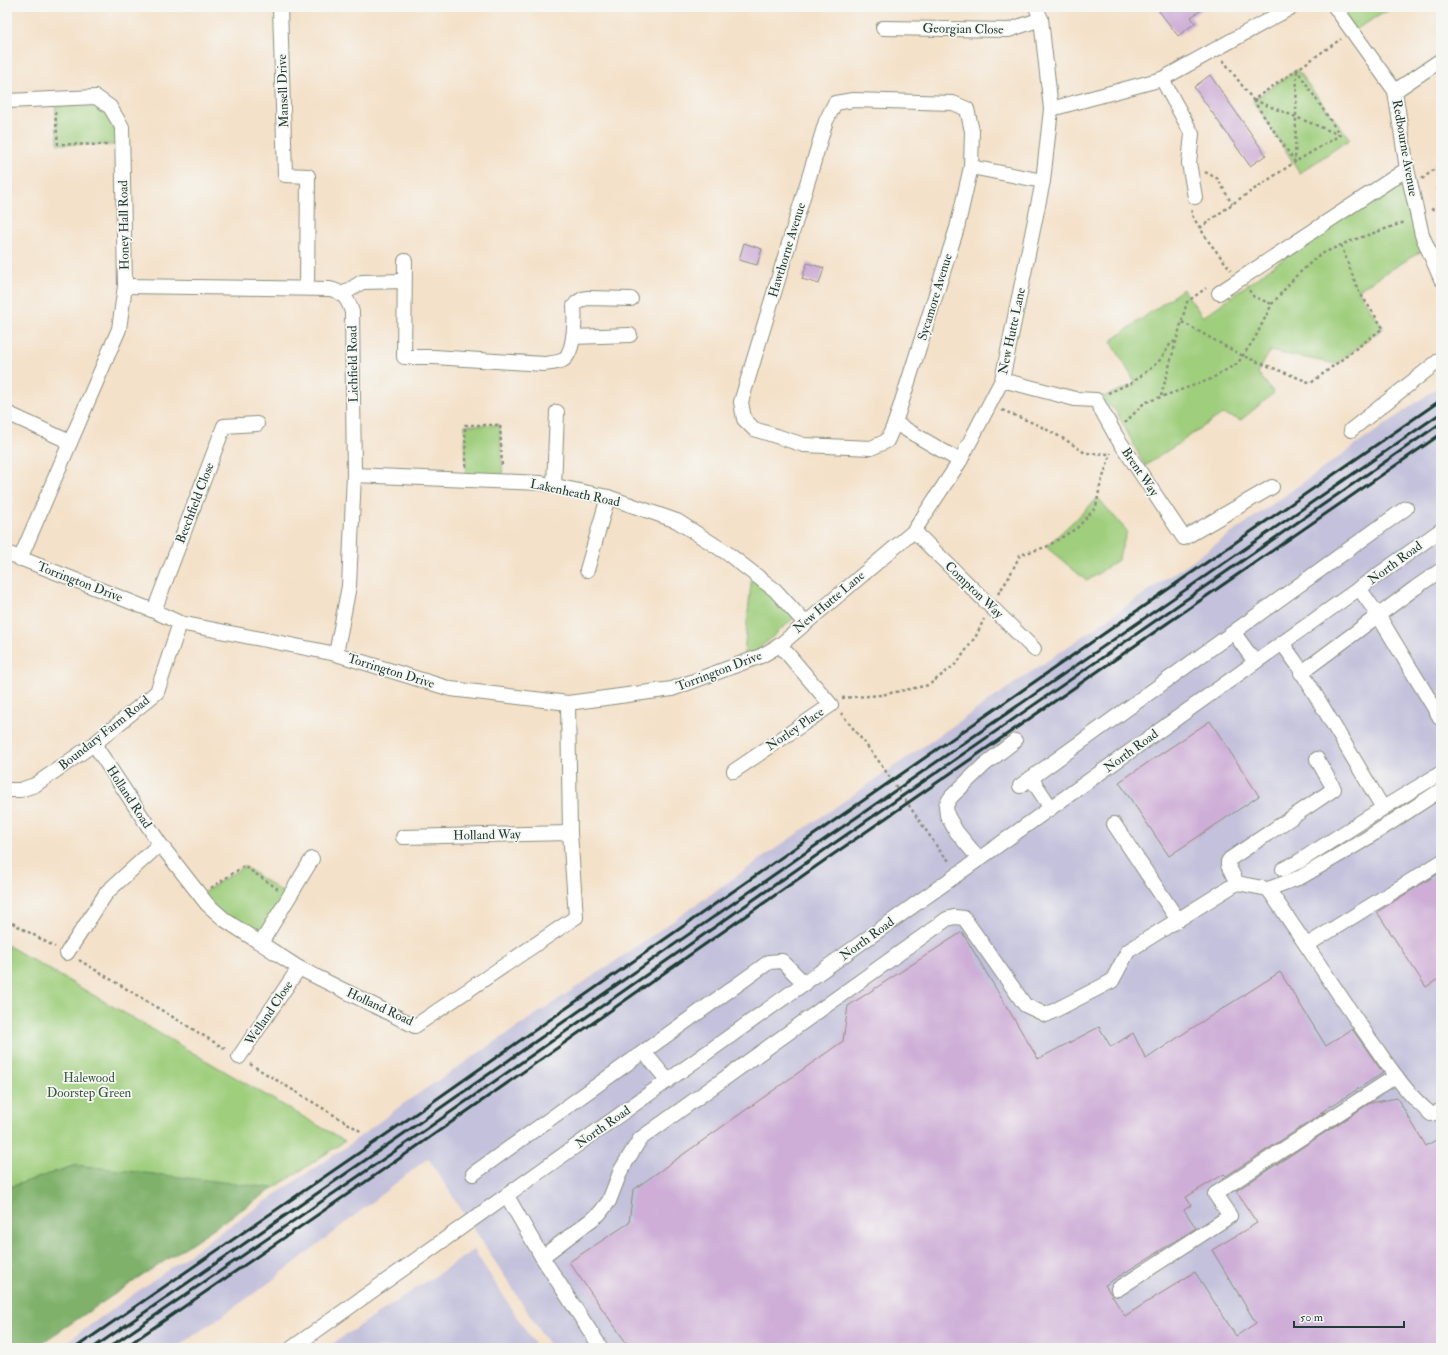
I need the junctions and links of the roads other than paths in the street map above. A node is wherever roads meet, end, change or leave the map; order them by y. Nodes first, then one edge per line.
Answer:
1 (280, 7) edge
2 (1292, 7) edge
3 (1336, 7) edge
4 (1038, 13) edge
5 (883, 28) dead end
6 (1441, 60) edge
7 (1162, 79) junction
8 (1395, 91) junction
9 (7, 101) edge
10 (1051, 109) junction
11 (971, 168) junction
12 (1407, 169) junction
13 (1043, 181) junction
14 (1195, 197) road end
15 (405, 261) dead end
16 (1441, 279) edge
17 (404, 280) junction
18 (125, 286) junction
19 (307, 288) junction
20 (1219, 293) road end
21 (343, 294) junction
22 (631, 298) dead end
23 (630, 335) dead end
24 (573, 337) junction
25 (1441, 359) edge
26 (1002, 380) junction
27 (557, 412) dead end
28 (7, 413) edge
29 (896, 423) junction
30 (257, 424) dead end
31 (1351, 430) dead end
32 (70, 442) junction
33 (960, 461) junction
34 (354, 475) junction
35 (554, 486) junction
36 (1272, 487) dead end
37 (608, 497) junction
38 (1406, 508) dead end
39 (1441, 530) edge
40 (914, 531) junction
41 (14, 556) edge
42 (587, 570) dead end
43 (1441, 570) edge
44 (1360, 588) junction
45 (154, 611) junction
46 (1378, 615) junction
47 (180, 623) junction
48 (805, 623) junction
49 (1234, 633) junction
50 (1282, 643) junction
51 (780, 645) junction
52 (1034, 649) dead end
53 (336, 654) junction
54 (1256, 662) junction
55 (1301, 673) junction
56 (568, 703) junction
57 (1441, 719) edge
58 (1015, 741) dead end
59 (94, 744) junction
60 (1317, 759) dead end
61 (734, 771) dead end
62 (1441, 773) edge
63 (7, 790) edge
64 (1441, 790) edge
65 (1051, 808) junction
66 (1383, 808) junction
67 (1114, 824) dead end
68 (570, 833) junction
69 (403, 837) dead end
70 (160, 844) junction
71 (312, 859) dead end
72 (979, 859) junction
73 (1441, 862) edge
74 (1283, 869) dead end
75 (1237, 883) junction
76 (1268, 889) junction
77 (1178, 920) junction
78 (260, 943) junction
79 (1307, 945) junction
80 (67, 953) road end
81 (299, 968) junction
82 (805, 984) junction
83 (644, 1052) junction
84 (239, 1057) road end
85 (1396, 1076) junction
86 (668, 1081) junction
87 (1441, 1111) edge
88 (473, 1174) dead end
89 (507, 1196) junction
90 (542, 1257) junction
91 (1118, 1289) dead end
92 (292, 1348) edge
93 (601, 1348) edge

1 - 19 street, Mansell Drive
2 - 7 street
3 - 8 street, Redbourne Avenue
4 - 5 street, Georgian Close
4 - 10 street, New Hutte Lane
6 - 8 street
7 - 10 street
7 - 14 street
8 - 12 street, Redbourne Avenue
9 - 18 street, Honey Hall Road
10 - 13 street, New Hutte Lane
11 - 13 street
11 - 29 street, Sycamore Avenue
11 - 29 street, Hawthorne Avenue
12 - 16 street, Redbourne Avenue
12 - 20 street
13 - 26 street, New Hutte Lane
15 - 17 street
17 - 21 street
17 - 24 street
18 - 19 street
18 - 32 street, Honey Hall Road
19 - 21 street
21 - 34 street, Lichfield Road
22 - 24 street
23 - 24 street
25 - 31 street
26 - 33 street, New Hutte Lane
26 - 36 street, Brent Way
27 - 35 street
28 - 32 street
29 - 33 street
30 - 45 street, Beechfield Close
32 - 41 street, Honey Hall Road
33 - 40 street, New Hutte Lane
34 - 35 street, Lakenheath Road
34 - 53 street, Lichfield Road
35 - 37 street, Lakenheath Road
37 - 42 street
37 - 48 street, Lakenheath Road
38 - 49 street
39 - 44 street, North Road
40 - 48 street, New Hutte Lane
40 - 52 street, Compton Way
41 - 45 street, Torrington Drive
43 - 46 street
44 - 46 street
44 - 50 street, North Road
45 - 47 street, Torrington Drive
46 - 55 street
46 - 57 street
47 - 53 street, Torrington Drive
47 - 59 street, Boundary Farm Road
48 - 51 street, New Hutte Lane
49 - 54 street
49 - 65 street
50 - 54 street, North Road
50 - 55 street
51 - 56 street, Torrington Drive
51 - 61 street, Norley Place
53 - 56 street, Torrington Drive
54 - 65 street, North Road
55 - 66 street
56 - 68 street, Holland Road
58 - 72 street
59 - 63 street, Boundary Farm Road
59 - 70 street, Holland Road
60 - 75 street
62 - 66 street
64 - 76 street
65 - 72 street, North Road
66 - 74 street
67 - 77 street
68 - 69 street, Holland Way
68 - 81 street, Holland Road
70 - 78 street, Holland Road
70 - 80 street
71 - 78 street
72 - 82 street, North Road
73 - 79 street
75 - 76 street
75 - 77 street
76 - 79 street
77 - 90 street
78 - 81 street, Holland Road
79 - 85 street
81 - 84 street, Welland Close
82 - 83 street
82 - 86 street, North Road
83 - 86 street
83 - 88 street
85 - 87 street
85 - 91 street
86 - 89 street, North Road
89 - 90 street
89 - 92 street, North Road
90 - 93 street

